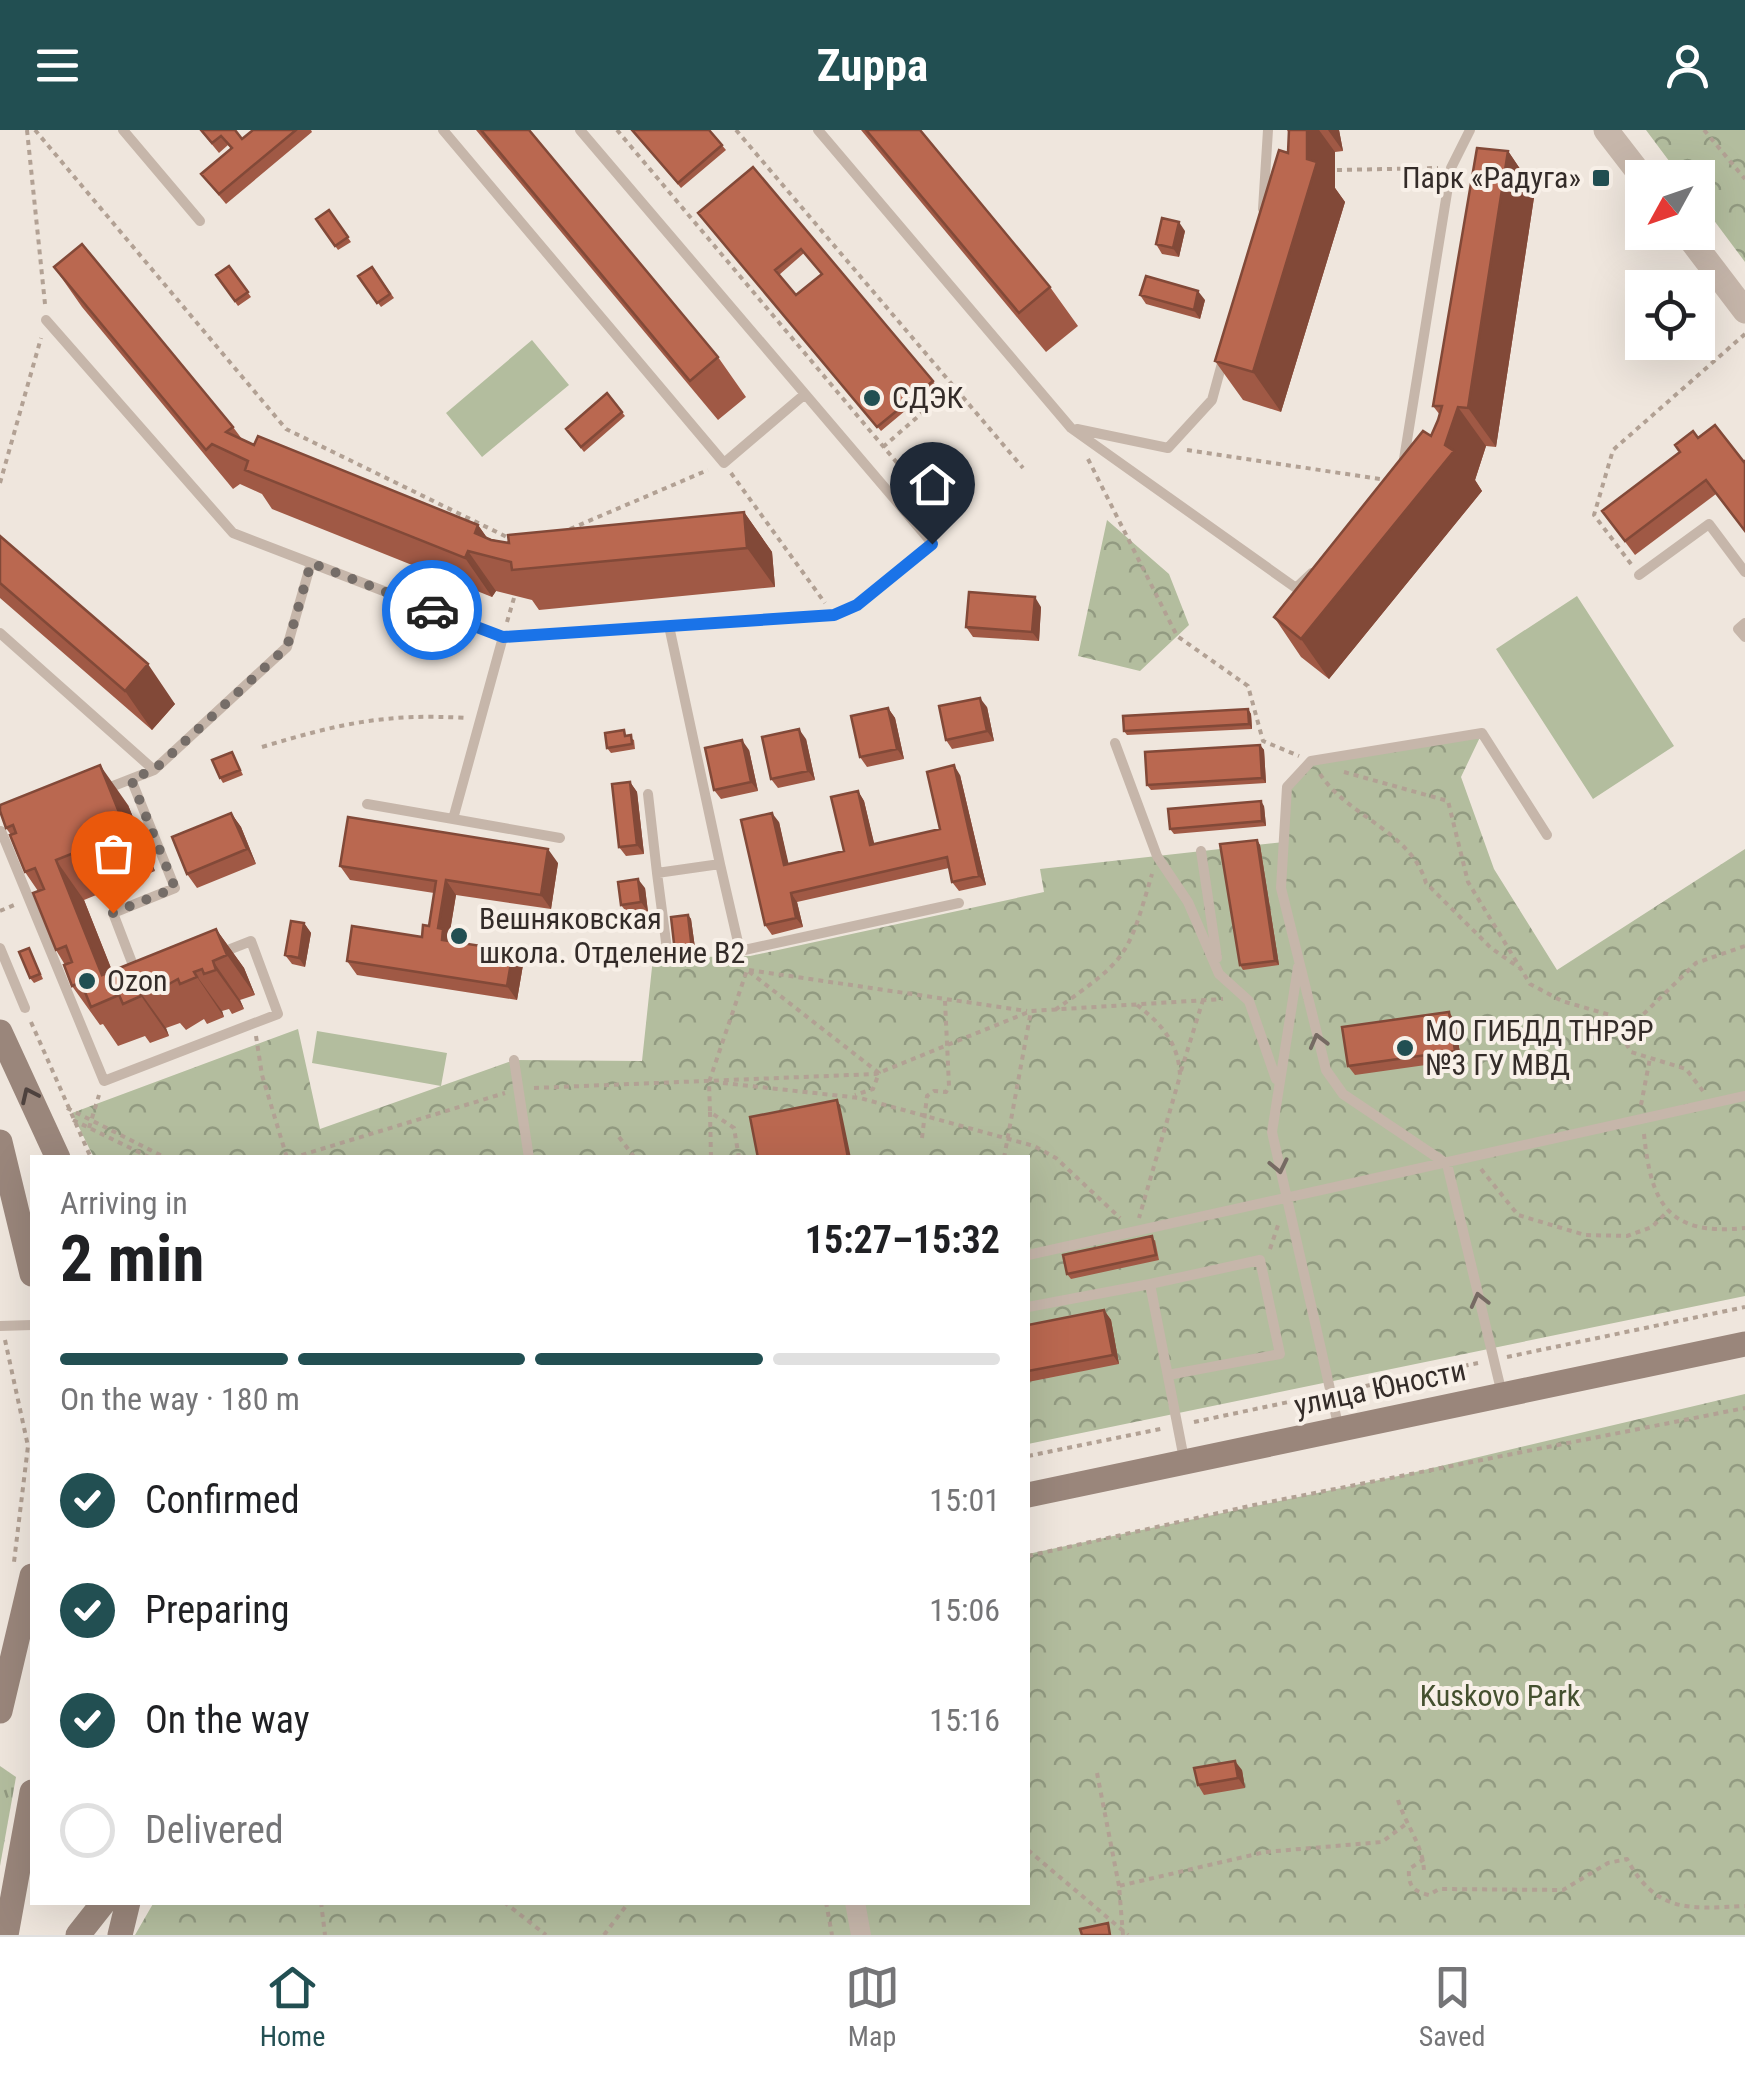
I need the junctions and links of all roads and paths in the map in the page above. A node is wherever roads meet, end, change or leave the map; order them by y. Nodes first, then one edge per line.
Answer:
1 (28, 130) edge
2 (35, 130) edge
3 (124, 130) edge
4 (443, 130) edge
5 (580, 130) edge
6 (616, 130) edge
7 (736, 130) edge
8 (818, 130) edge
9 (1268, 130) edge
10 (1470, 130) edge
11 (1606, 130) edge
12 (1704, 130) edge
13 (1629, 160) edge
14 (1452, 168) junction
15 (1338, 170) dead end
16 (1745, 179) edge
17 (200, 221) dead end
18 (1261, 226) edge
19 (1699, 250) edge
20 (1745, 311) edge
21 (46, 320) junction
22 (1745, 334) edge
23 (1227, 343) edge
24 (954, 385) junction
25 (805, 394) junction
26 (1071, 428) junction
27 (883, 446) junction
28 (1168, 448) junction
29 (724, 463) junction
30 (1023, 468) dead end
31 (1388, 480) joint
32 (0, 483) edge
33 (952, 527) dead end
34 (564, 532) edge
35 (511, 539) edge
36 (1327, 559) edge
37 (311, 563) junction
38 (1745, 572) edge
39 (1640, 574) joint
40 (514, 598) edge
41 (834, 615) junction
42 (1745, 623) edge
43 (668, 626) junction
44 (0, 633) edge
45 (503, 637) junction
46 (1745, 637) edge
47 (481, 718) junction
48 (1115, 743) dead end
49 (262, 747) dead end
50 (1334, 760) junction
51 (1311, 761) junction
52 (154, 770) junction
53 (131, 779) junction
54 (94, 794) edge
55 (648, 794) dead end
56 (366, 804) dead end
57 (453, 819) junction
58 (20, 824) edge
59 (0, 831) edge
60 (1547, 836) dead end
61 (560, 838) dead end
62 (1201, 851) dead end
63 (1157, 856) junction
64 (720, 864) junction
65 (657, 873) junction
66 (959, 903) dead end
67 (1745, 946) edge
68 (0, 948) edge
69 (744, 950) junction
70 (214, 956) edge
71 (668, 957) dead end
72 (1298, 966) junction
73 (1521, 969) junction
74 (747, 970) junction
75 (1219, 974) junction
76 (141, 986) edge
77 (1246, 997) junction
78 (945, 999) junction
79 (1203, 1000) junction
80 (1137, 1004) junction
81 (25, 1008) joint
82 (1055, 1010) junction
83 (1032, 1012) junction
84 (254, 1023) junction
85 (0, 1032) edge
86 (1621, 1035) junction
87 (948, 1045) junction
88 (1650, 1058) junction
89 (514, 1060) dead end
90 (879, 1073) junction
91 (1180, 1076) junction
92 (104, 1081) junction
93 (709, 1082) junction
94 (1278, 1085) junction
95 (519, 1088) junction
96 (1745, 1096) edge
97 (850, 1097) junction
98 (1712, 1103) junction
99 (67, 1108) junction
100 (710, 1112) junction
101 (925, 1116) junction
102 (1642, 1119) junction
103 (73, 1120) junction
104 (91, 1120) junction
105 (89, 1128) junction
106 (619, 1137) dead end
107 (922, 1138) dead end
108 (1008, 1138) junction
109 (0, 1142) edge
110 (57, 1155) edge
111 (90, 1155) edge
112 (145, 1155) edge
113 (160, 1155) edge
114 (289, 1155) edge
115 (300, 1155) edge
116 (529, 1155) edge
117 (633, 1155) edge
118 (711, 1155) edge
119 (738, 1155) edge
120 (1005, 1155) edge
121 (1476, 1157) junction
122 (1446, 1164) junction
123 (1286, 1198) junction
124 (1668, 1212) junction
125 (1745, 1228) edge
126 (1135, 1231) junction
127 (1030, 1256) edge
128 (30, 1266) edge
129 (1262, 1273) junction
130 (1150, 1284) junction
131 (1030, 1307) edge
132 (1745, 1307) edge
133 (30, 1325) edge
134 (1, 1326) edge
135 (1745, 1344) edge
136 (1494, 1360) junction
137 (1168, 1375) junction
138 (1331, 1393) junction
139 (1502, 1395) junction
140 (1745, 1408) edge
141 (1178, 1425) junction
142 (1339, 1429) junction
143 (1030, 1456) edge
144 (1185, 1462) junction
145 (1030, 1495) edge
146 (1030, 1556) edge
147 (22, 1573) edge
148 (22, 1668) edge
149 (0, 1711) edge
150 (1097, 1774) dead end
151 (1398, 1800) dead end
152 (30, 1803) edge
153 (1406, 1824) junction
154 (1030, 1852) edge
155 (1424, 1860) junction
156 (1424, 1873) dead end
157 (1119, 1886) junction
158 (102, 1905) edge
159 (127, 1905) edge
160 (321, 1905) edge
161 (508, 1905) edge
162 (628, 1905) edge
163 (827, 1905) edge
164 (855, 1905) edge
165 (1745, 1906) edge
166 (1125, 1934) edge
167 (6, 1935) edge
168 (78, 1935) edge
169 (120, 1935) edge
170 (325, 1935) edge
171 (546, 1935) edge
172 (604, 1935) edge
173 (832, 1935) edge
174 (861, 1935) edge

1 - 21 path
2 - 35 path
3 - 17 lane
4 - 29 lane
5 - 25 lane
6 - 27 path
7 - 24 path
8 - 26 lane
9 - 18 lane
10 - 14 lane
11 - 13 street
12 - 16 path
14 - 15 path
14 - 31 lane
19 - 20 street
21 - 32 path
21 - 37 lane
22 - 39 path
23 - 28 lane
24 - 27 path
24 - 30 path
25 - 29 lane
25 - 41 lane
26 - 28 lane
26 - 36 lane
26 - 51 path
27 - 33 path
28 - 31 path
29 - 34 path
29 - 41 path
37 - 45 lane
37 - 52 lane
38 - 39 lane
40 - 45 path
41 - 43 lane
42 - 46 lane
43 - 45 lane
43 - 64 lane
44 - 52 lane
45 - 47 lane
47 - 49 path
47 - 57 lane
48 - 63 lane
50 - 51 lane
50 - 60 lane
50 - 73 path
51 - 72 lane
51 - 73 path
52 - 53 lane
53 - 54 lane
53 - 76 lane
55 - 65 lane
56 - 57 lane
57 - 61 lane
58 - 59 lane
59 - 92 lane
62 - 75 lane
63 - 75 lane
63 - 82 path
64 - 65 lane
64 - 69 lane
65 - 71 lane
66 - 69 lane
67 - 86 path
68 - 81 lane
69 - 74 path
70 - 84 lane
72 - 94 lane
122 -> 72 lane
73 - 86 path
74 - 78 path
74 - 90 path
74 - 93 path
75 - 77 lane
77 - 79 path
77 - 94 lane
78 - 83 path
78 - 87 path
79 - 80 path
79 - 91 path
80 - 82 path
80 - 91 path
81 - 99 path
82 - 83 path
83 - 87 path
83 - 108 path
84 - 92 lane
84 - 114 path
110 -> 85 main road
86 - 88 path
87 - 90 path
87 - 101 path
88 - 98 path
88 - 102 path
89 - 95 lane
90 - 93 path
90 - 97 path
91 - 126 path
92 - 104 path
93 - 95 path
93 - 97 path
93 - 100 path
94 -> 123 lane
95 - 115 path
95 - 116 lane
96 - 98 lane
97 - 101 path
98 - 102 lane
99 - 103 path
99 - 104 path
100 - 118 path
100 - 119 path
101 - 107 path
101 - 108 path
102 - 121 lane
102 - 124 path
103 - 105 path
103 - 111 path
104 - 105 path
104 - 113 path
105 - 112 path
106 - 117 path
108 - 120 path
108 - 126 path
109 - 128 main road
121 - 122 lane
121 - 124 path
122 - 123 lane
136 -> 122 lane
123 - 126 lane
123 - 129 path
123 - 138 lane
124 - 125 path
126 - 127 lane
129 - 130 lane
129 - 137 lane
130 - 131 lane
130 - 137 lane
132 - 136 path
133 - 134 lane
134 - 147 path
135 - 139 main road, улица Юности
136 - 138 path
136 - 139 lane
137 - 141 lane
138 - 141 path
138 - 142 lane
139 - 142 main road, улица Юности
140 - 146 path
141 - 143 path
141 - 144 lane
142 - 144 main road, улица Юности
144 - 145 main road, улица Юности
147 - 148 main road
148 - 149 main road
150 - 157 path
151 - 153 path
152 - 167 main road
153 - 155 path
153 - 157 path
154 - 166 path
155 - 156 path
155 - 165 path
157 - 166 path
158 - 168 main road
159 - 169 main road
160 - 170 path
161 - 171 path
162 - 172 path
163 - 173 path
164 - 174 street

